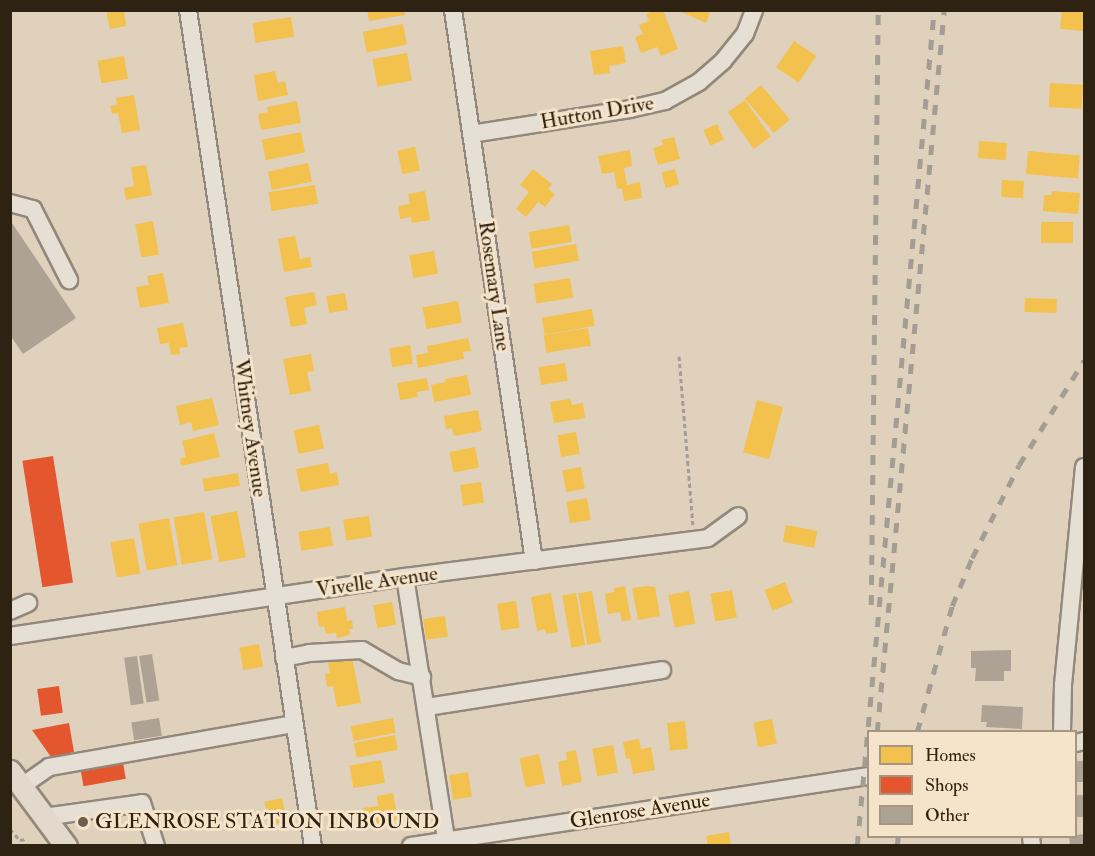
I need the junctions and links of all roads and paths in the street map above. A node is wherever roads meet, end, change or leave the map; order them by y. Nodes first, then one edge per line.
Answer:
1 (188, 10) edge
2 (453, 10) edge
3 (754, 10) edge
4 (471, 134) junction
5 (10, 203) edge
6 (69, 280) dead end
7 (679, 356) dead end
8 (1084, 467) edge
9 (738, 516) dead end
10 (694, 540) junction
11 (534, 561) junction
12 (405, 577) junction
13 (275, 597) junction
14 (28, 603) dead end
15 (10, 611) edge
16 (10, 636) edge
17 (284, 658) junction
18 (662, 670) dead end
19 (422, 677) junction
20 (427, 707) junction
21 (294, 724) junction
22 (1062, 730) edge
23 (867, 776) edge
24 (16, 779) edge
25 (44, 817) junction
26 (10, 829) edge
27 (26, 839) dead end
28 (446, 840) junction
29 (487, 840) edge
30 (66, 846) edge
31 (156, 846) edge
32 (314, 846) edge
33 (411, 846) edge

1 - 13 street, Whitney Avenue
2 - 4 street, Rosemary Lane
3 - 4 street, Hutton Drive
4 - 11 street, Rosemary Lane
5 - 6 street
7 - 10 path
8 - 22 street
9 - 10 street, Vivelle Avenue
10 - 11 street, Vivelle Avenue
11 - 12 street, Vivelle Avenue
12 - 13 street, Vivelle Avenue
12 - 19 street
13 - 16 street, Vivelle Avenue
13 - 17 street, Whitney Avenue
14 - 15 street
17 - 19 street
17 - 21 street, Whitney Avenue
18 - 20 street
19 - 20 street
20 - 28 street
21 - 24 street
21 - 32 street, Whitney Avenue
23 - 29 street, Glenrose Avenue
24 - 25 main road
25 - 30 main road
25 - 31 street
26 - 27 path
28 - 29 street, Glenrose Avenue
28 - 33 street, Glenrose Avenue

